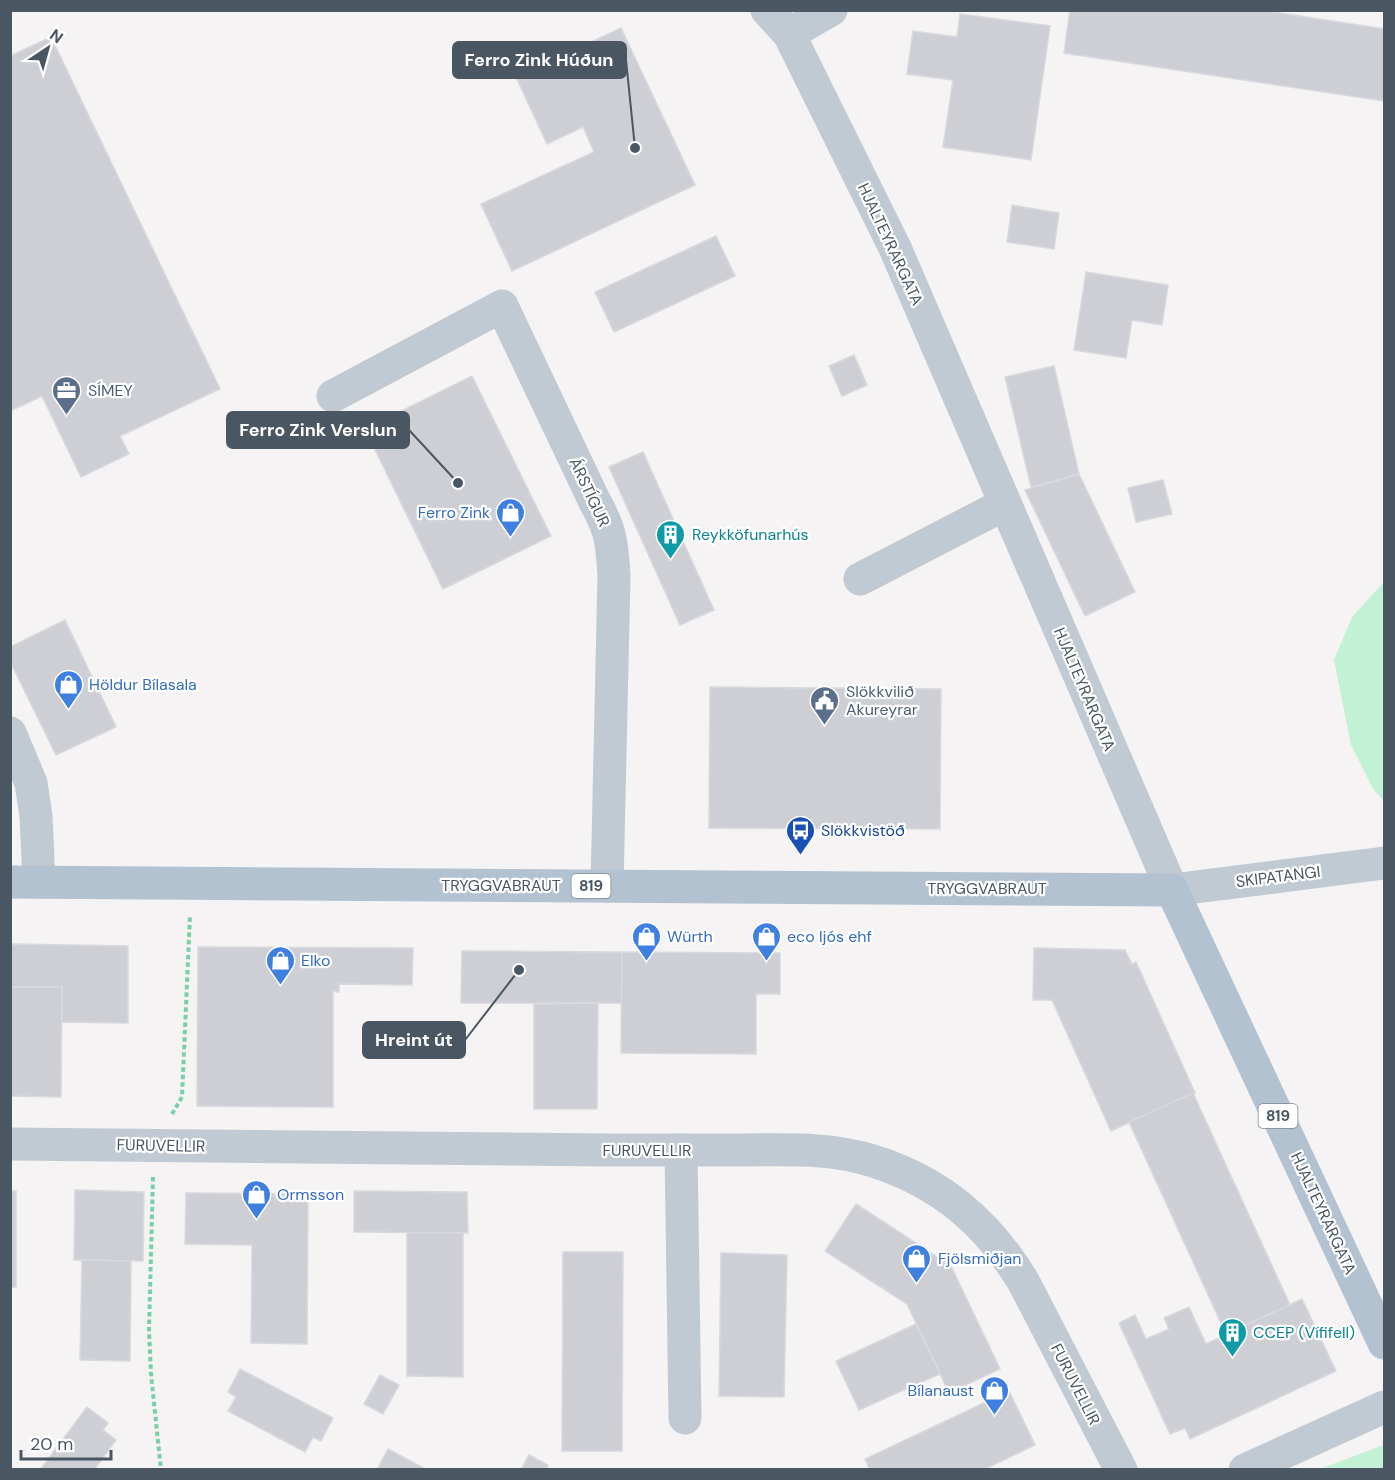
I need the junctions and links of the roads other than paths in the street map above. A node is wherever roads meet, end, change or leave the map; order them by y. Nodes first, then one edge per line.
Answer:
1 (831, 10) edge
2 (778, 22) edge
3 (333, 396) dead end
4 (1005, 504) junction
5 (860, 579) dead end
6 (10, 733) edge
7 (1384, 863) edge
8 (25, 882) edge
9 (606, 886) junction
10 (1172, 890) junction
11 (10, 1144) edge
12 (681, 1150) junction
13 (1384, 1343) edge
14 (1384, 1407) edge
15 (685, 1418) dead end
16 (1120, 1470) edge
17 (1245, 1470) edge

1 - 2 street
2 - 4 street, HJALTEYRARGATA
3 - 9 street, ÁRSTÍGUR
4 - 5 street
4 - 10 street, HJALTEYRARGATA
6 - 8 street
7 - 10 street, SKIPATANGI
8 - 9 main road, TRYGGVABRAUT / 819
9 - 10 main road, TRYGGVABRAUT / 819
10 - 13 main road, HJALTEYRARGATA / 819
11 - 12 street, FURUVELLIR
12 - 15 street
12 - 16 street, FURUVELLIR
14 - 17 street

